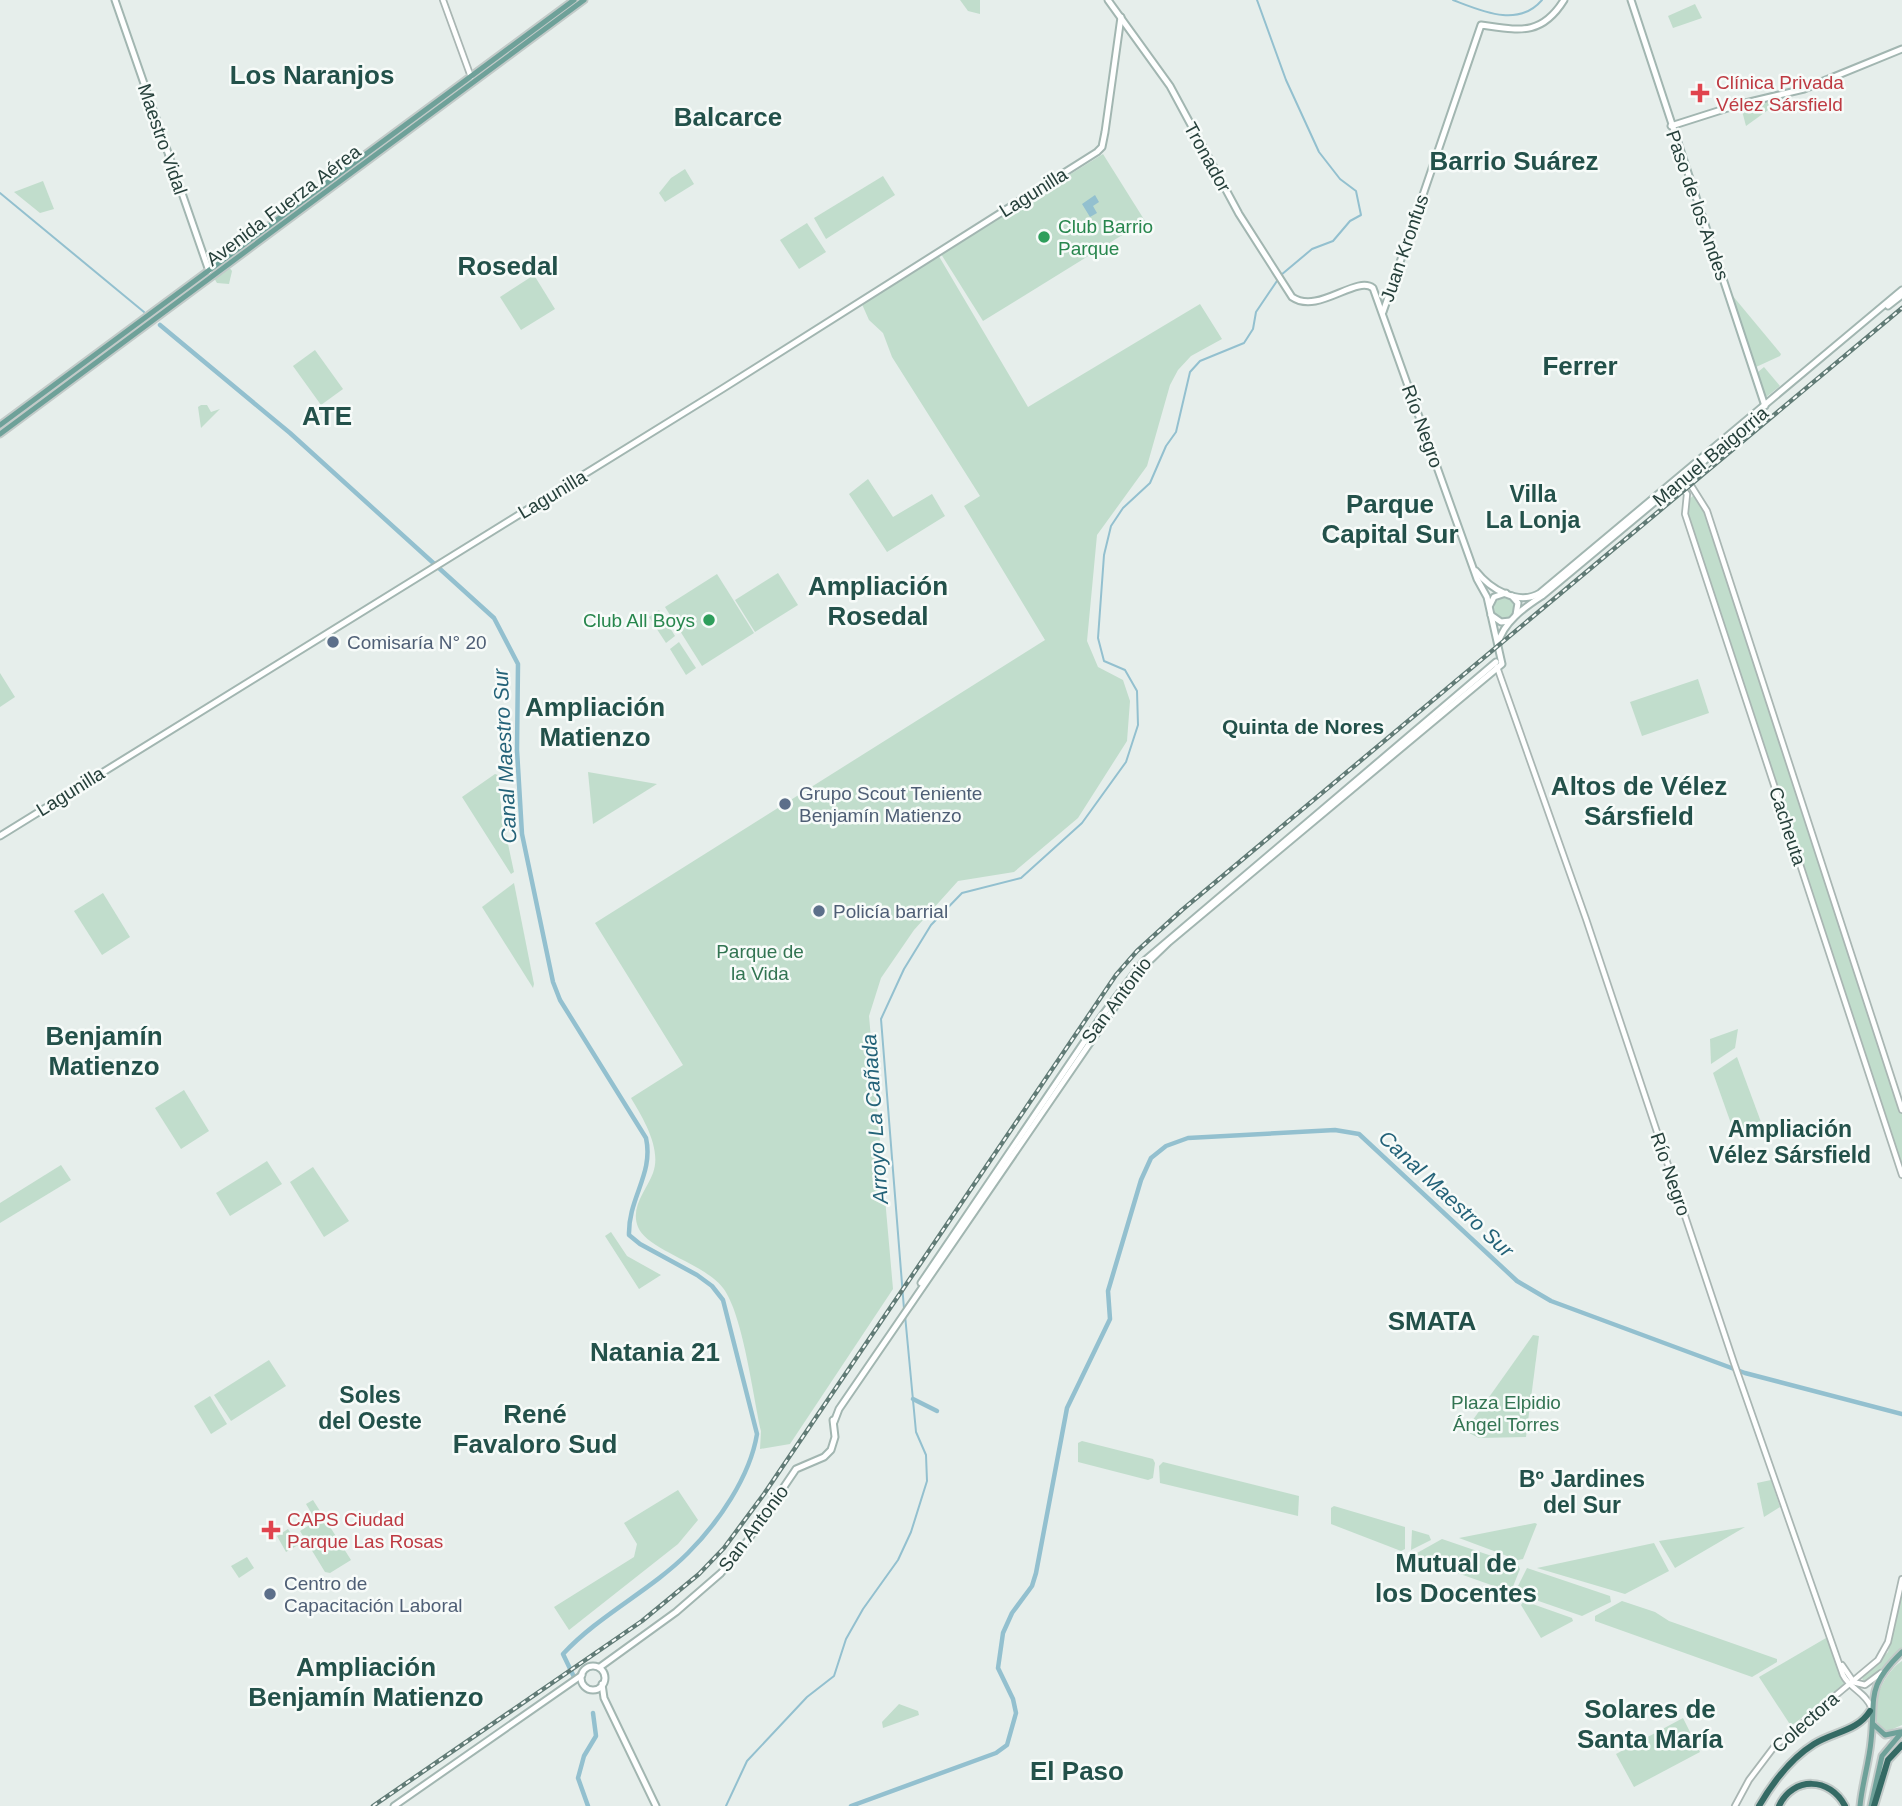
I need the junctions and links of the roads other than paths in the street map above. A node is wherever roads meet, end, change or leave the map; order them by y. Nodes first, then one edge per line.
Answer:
1 (114, 0) edge
2 (443, 0) edge
3 (574, 0) edge
4 (584, 0) edge
5 (1108, 0) edge
6 (1564, 0) edge
7 (1631, 0) edge
8 (1121, 17) junction
9 (1902, 49) edge
10 (471, 77) junction
11 (1671, 126) junction
12 (209, 271) junction
13 (211, 279) junction
14 (1370, 285) joint
15 (1902, 292) edge
16 (153, 313) junction
17 (1382, 313) junction
18 (149, 325) junction
19 (1766, 407) junction
20 (0, 425) edge
21 (0, 434) edge
22 (1685, 476) junction
23 (1677, 482) junction
24 (1695, 494) junction
25 (1684, 504) junction
26 (1475, 568) junction
27 (1509, 595) junction
28 (1489, 608) junction
29 (1492, 615) junction
30 (1515, 617) junction
31 (1498, 645) junction
32 (1499, 664) junction
33 (0, 836) edge
34 (1902, 1110) edge
35 (1902, 1175) edge
36 (899, 1319) junction
37 (1902, 1579) edge
38 (1902, 1654) edge
39 (619, 1655) junction
40 (1888, 1666) junction
41 (600, 1667) junction
42 (582, 1675) junction
43 (604, 1681) junction
44 (1851, 1683) junction
45 (587, 1689) junction
46 (551, 1698) junction
47 (608, 1706) junction
48 (1871, 1711) junction
49 (1902, 1731) edge
50 (1902, 1745) edge
51 (394, 1806) edge
52 (656, 1806) edge
53 (1735, 1806) edge
54 (1759, 1806) edge
55 (1779, 1806) edge
56 (1845, 1806) edge
57 (1860, 1806) edge
58 (1873, 1806) edge

1 - 12 main road, Maestro Vidal
2 - 10 street
3 - 10 main road, Avenida Fuerza Aérea
4 - 13 main road, Avenida Fuerza Aérea
5 - 8 main road, Tronador
6 - 17 main road, Juan Kronfus
7 - 11 main road, Paso de los Andes
8 - 14 main road, Tronador
8 - 33 main road, Lagunilla
9 - 11 main road
10 - 12 main road, Avenida Fuerza Aérea
11 - 19 main road, Paso de los Andes
12 - 13 street, Maestro Vidal
12 - 16 main road, Avenida Fuerza Aérea
13 - 18 main road, Avenida Fuerza Aérea
14 - 17 main road, Río Negro
15 - 19 main road, Manuel Baigorria
16 - 18 main road
16 - 20 main road, Avenida Fuerza Aérea
17 - 26 main road, Río Negro
18 - 21 main road, Avenida Fuerza Aérea
19 - 22 main road, Manuel Baigorria
22 - 23 main road, Manuel Baigorria
22 - 24 street, Cacheuta
23 - 25 street, Cacheuta
23 - 27 main road, Manuel Baigorria
23 - 30 main road, Manuel Baigorria
24 - 25 street
24 - 34 street, Cacheuta
25 - 35 street, Cacheuta
26 - 27 main road, Río Negro
26 - 28 main road, Río Negro
27 - 28 main road
27 - 30 main road
28 - 29 main road
29 - 30 main road
29 - 31 main road
30 - 31 main road
31 - 32 main road
32 - 36 main road, San Antonio
32 - 36 main road, San Antonio
32 - 44 street, Río Negro
36 - 39 main road, San Antonio
37 - 44 street, Colectora
38 - 40 main road
39 - 41 main road, San Antonio
39 - 43 main road, San Antonio
40 - 44 street
40 - 48 main road
41 - 42 main road, San Antonio
41 - 43 main road
42 - 45 main road
42 - 46 main road, San Antonio
43 - 45 main road
43 - 47 main road
44 - 48 street
44 - 53 street, Colectora
45 - 46 main road
45 - 47 main road
46 - 51 main road, San Antonio
47 - 52 main road
48 - 49 main road
48 - 54 highway
48 - 57 main road
49 - 58 main road
50 - 58 highway
55 - 56 highway

